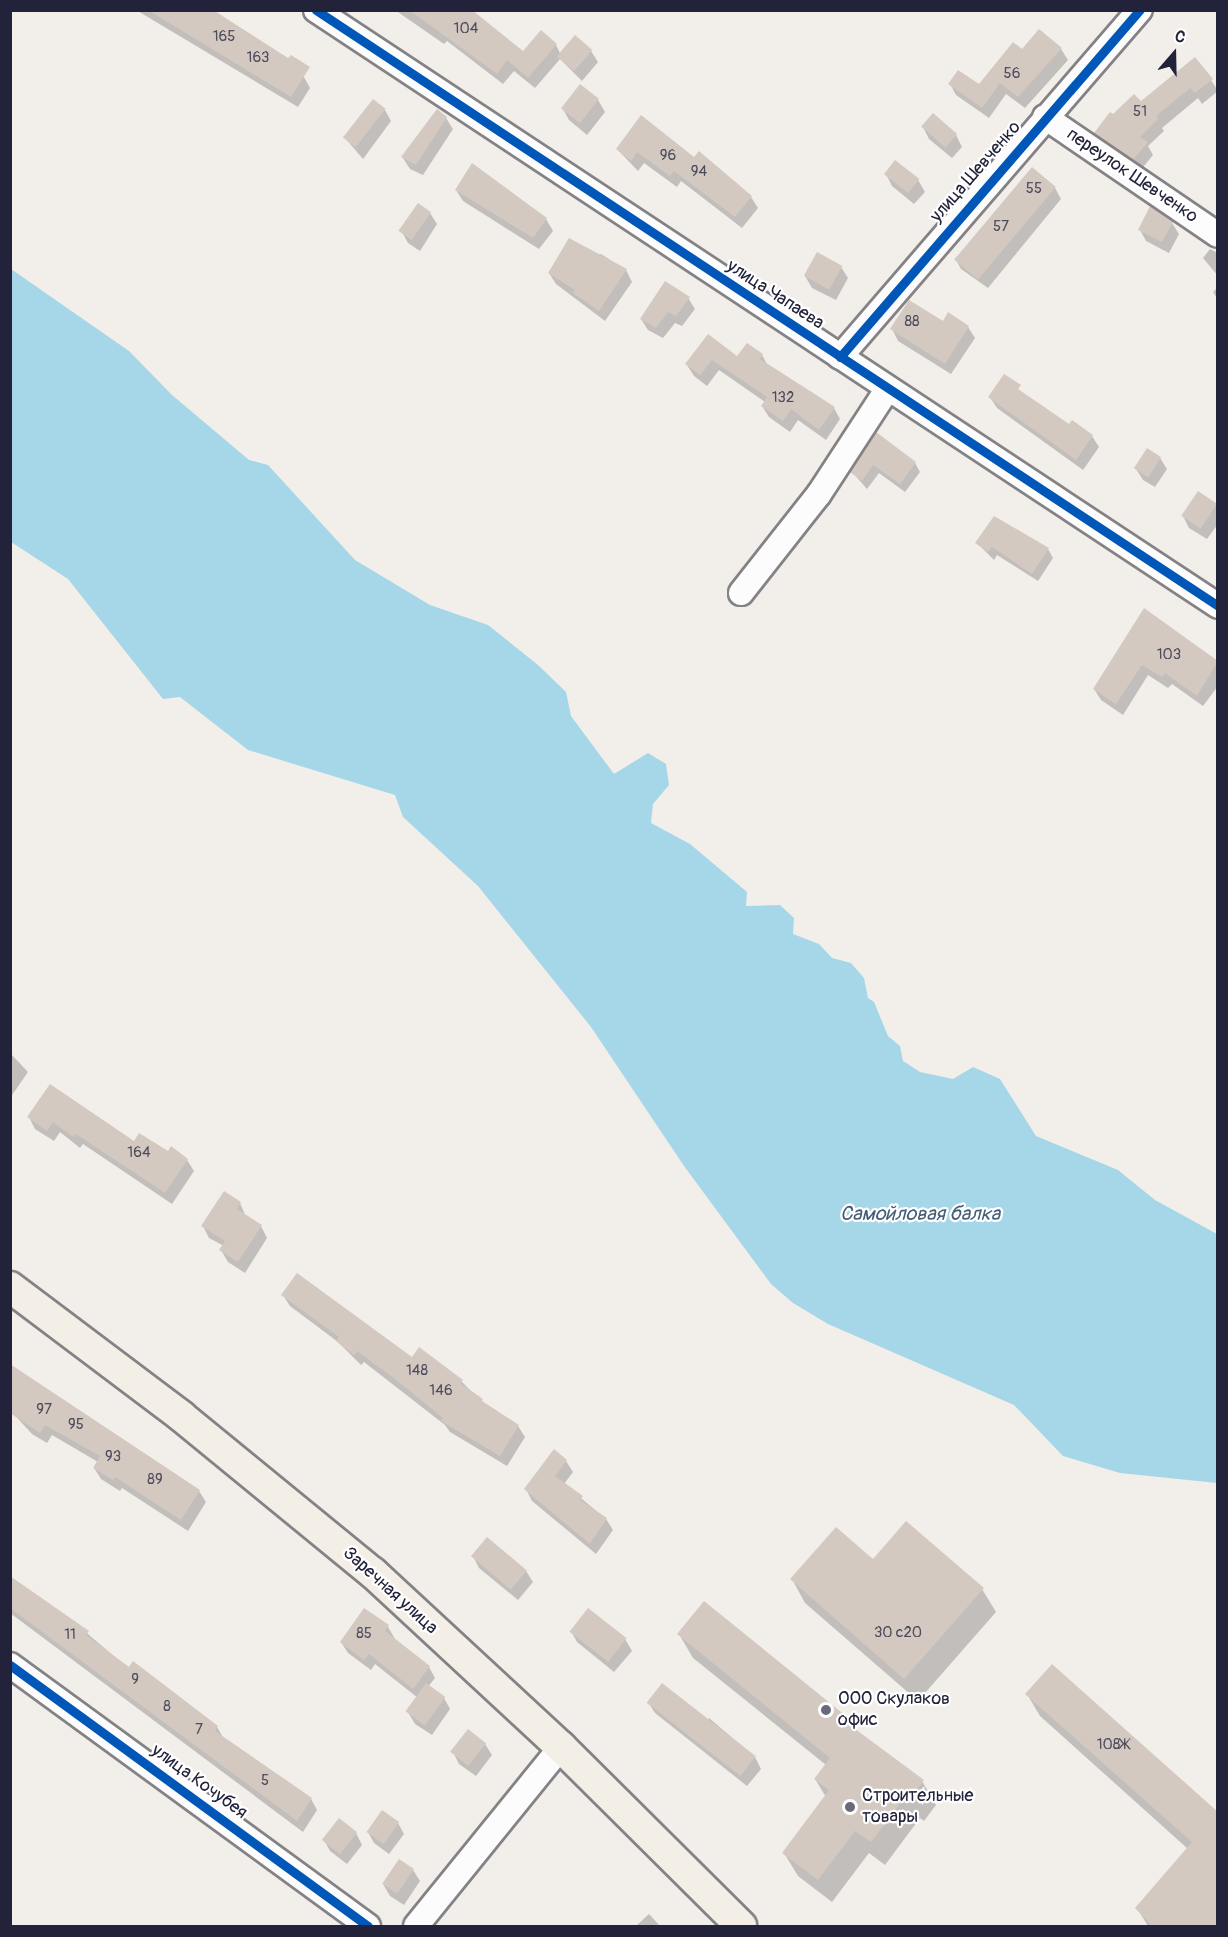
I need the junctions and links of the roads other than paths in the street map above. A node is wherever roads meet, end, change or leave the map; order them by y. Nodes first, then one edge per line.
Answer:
1 (316, 10) edge
2 (1140, 10) edge
3 (1045, 117) junction
4 (1218, 235) edge
5 (840, 357) junction
6 (888, 388) junction
7 (741, 593) dead end
8 (1218, 606) edge
9 (10, 1287) edge
10 (10, 1665) edge
11 (561, 1747) junction
12 (368, 1926) edge
13 (416, 1926) edge
14 (741, 1926) edge

1 - 5 street, улица Чапаева
2 - 3 street, улица Шевченко
3 - 4 street, переулок Шевченко
3 - 5 street, улица Шевченко
5 - 6 street, улица Чапаева
6 - 7 street
6 - 8 street, улица Чапаева
9 - 11 main road, Заречная улица
10 - 12 street, улица Кочубея
11 - 13 street
11 - 14 main road, Заречная улица

